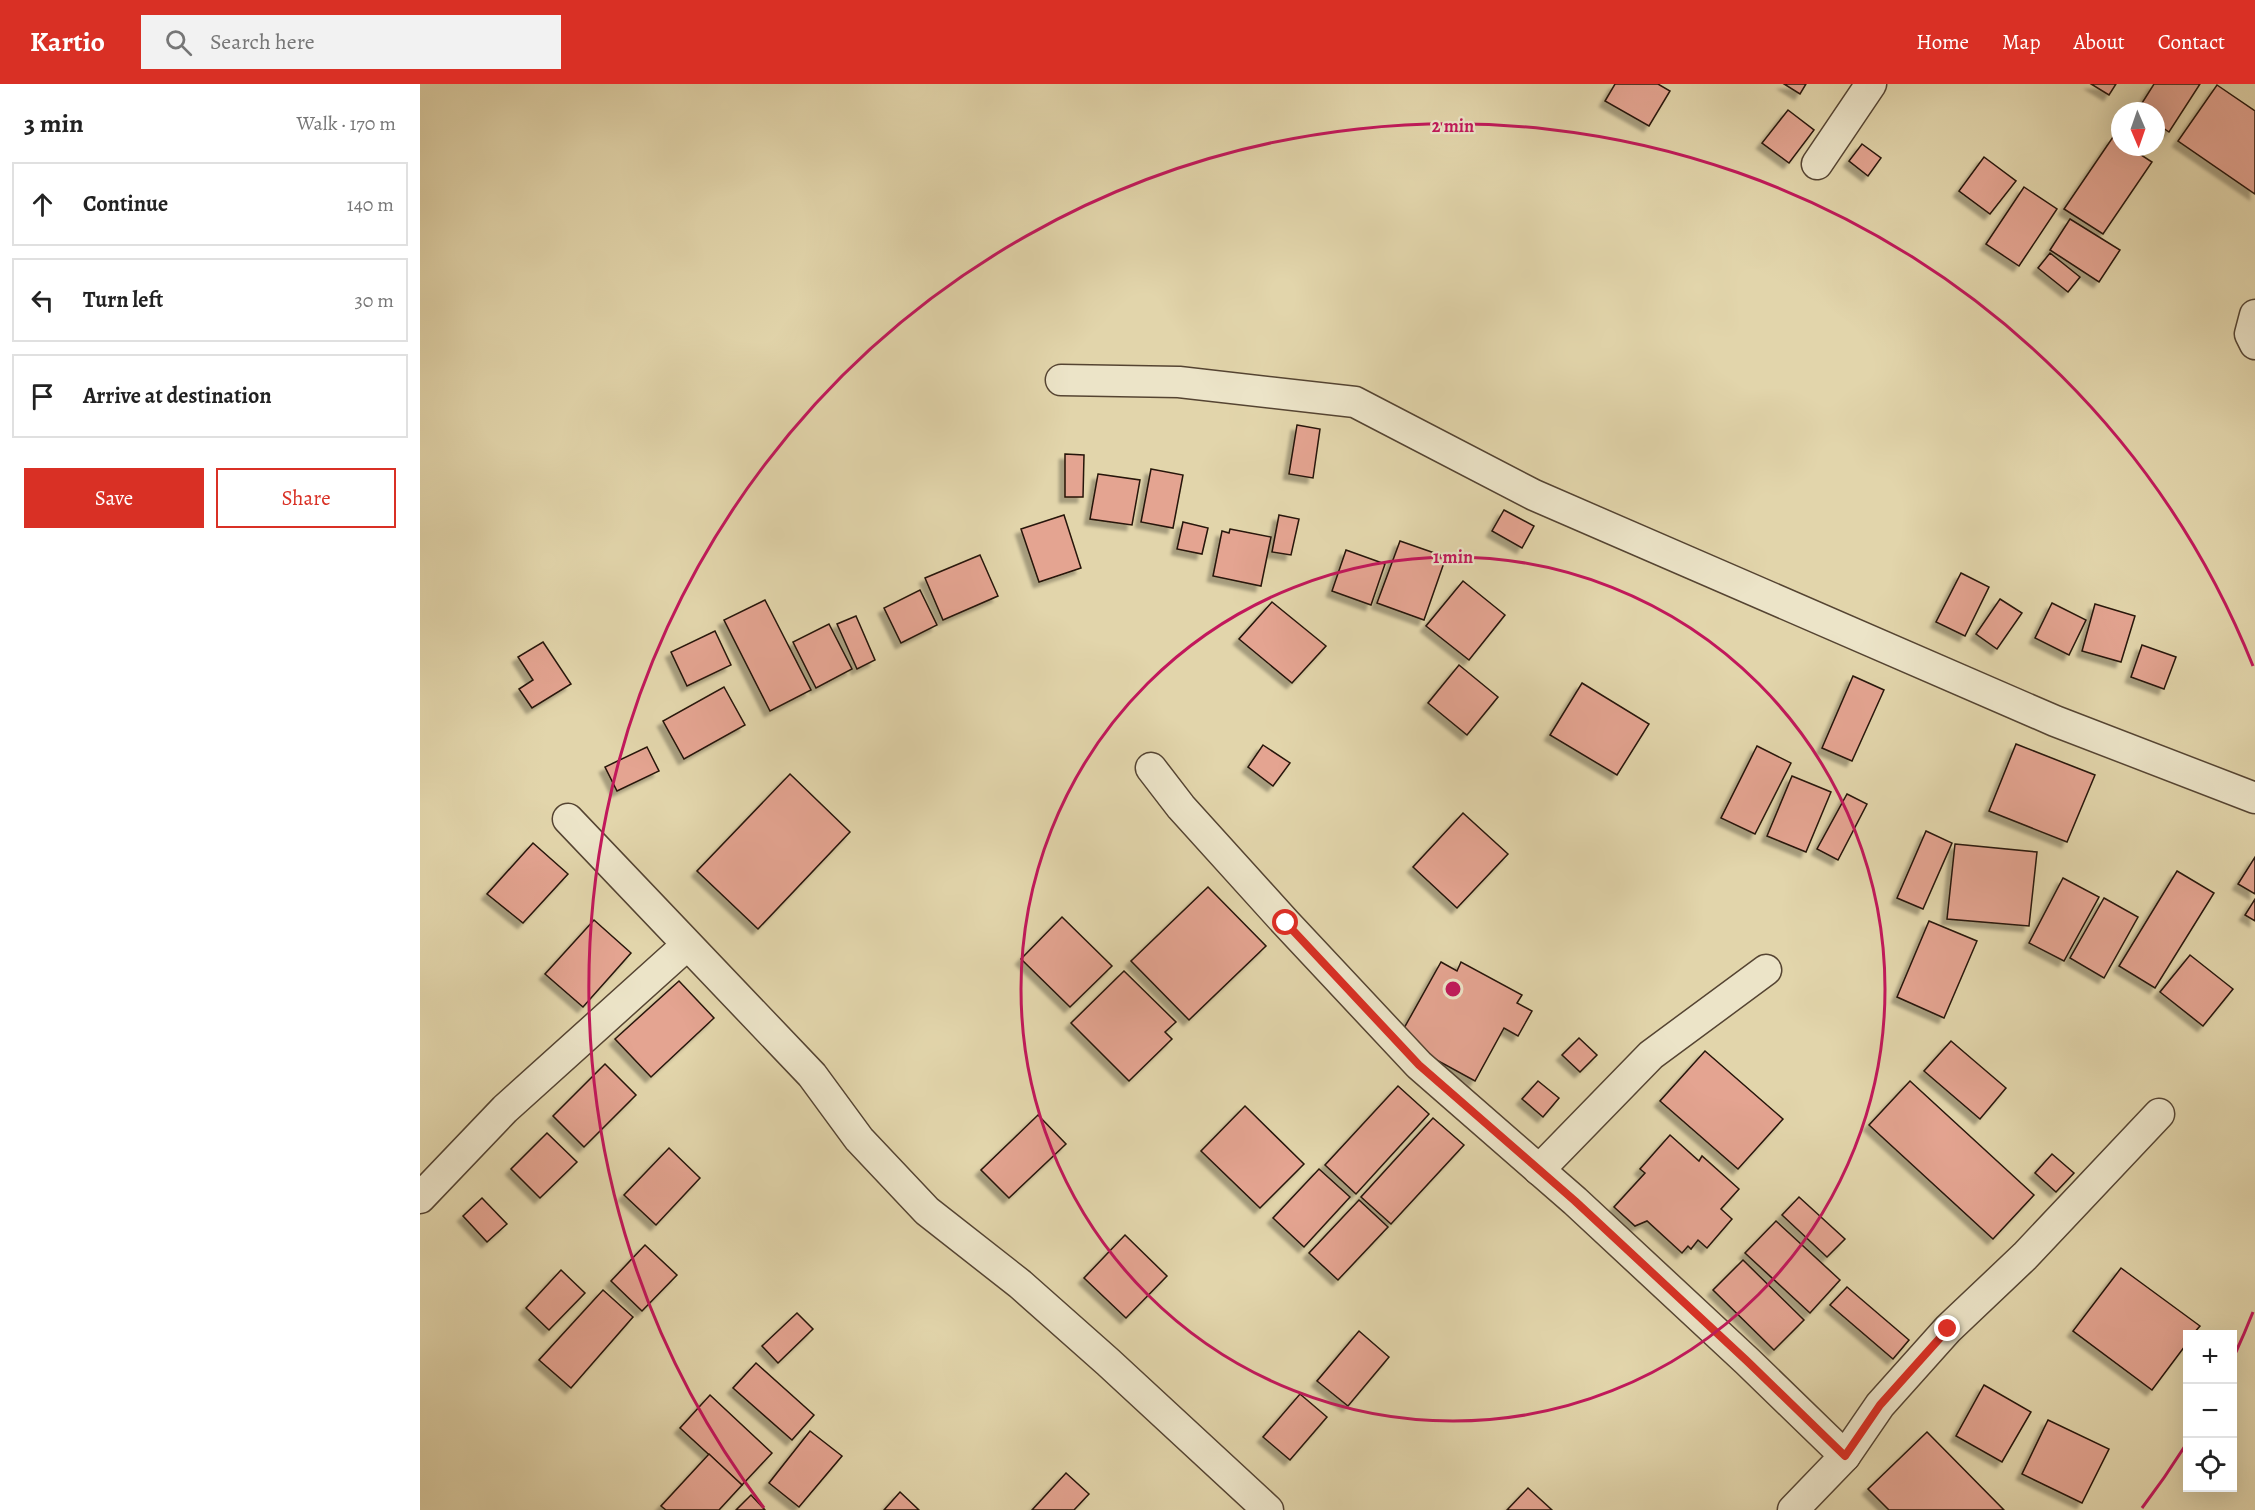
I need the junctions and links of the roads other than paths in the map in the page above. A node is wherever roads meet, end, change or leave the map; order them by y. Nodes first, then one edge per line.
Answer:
1 (1871, 84) edge
2 (1817, 164) dead end
3 (2255, 315) edge
4 (2255, 344) edge
5 (1062, 380) dead end
6 (1151, 768) dead end
7 (2255, 798) edge
8 (568, 819) dead end
9 (687, 945) junction
10 (1766, 970) dead end
11 (2159, 1114) dead end
12 (1539, 1170) junction
13 (420, 1198) edge
14 (1845, 1456) junction
15 (1268, 1510) edge
16 (1792, 1510) edge

1 - 2 street
3 - 4 street
5 - 7 street
6 - 12 street
8 - 9 street
9 - 13 street
9 - 15 street
10 - 12 street
11 - 14 street
12 - 14 street
14 - 16 street

